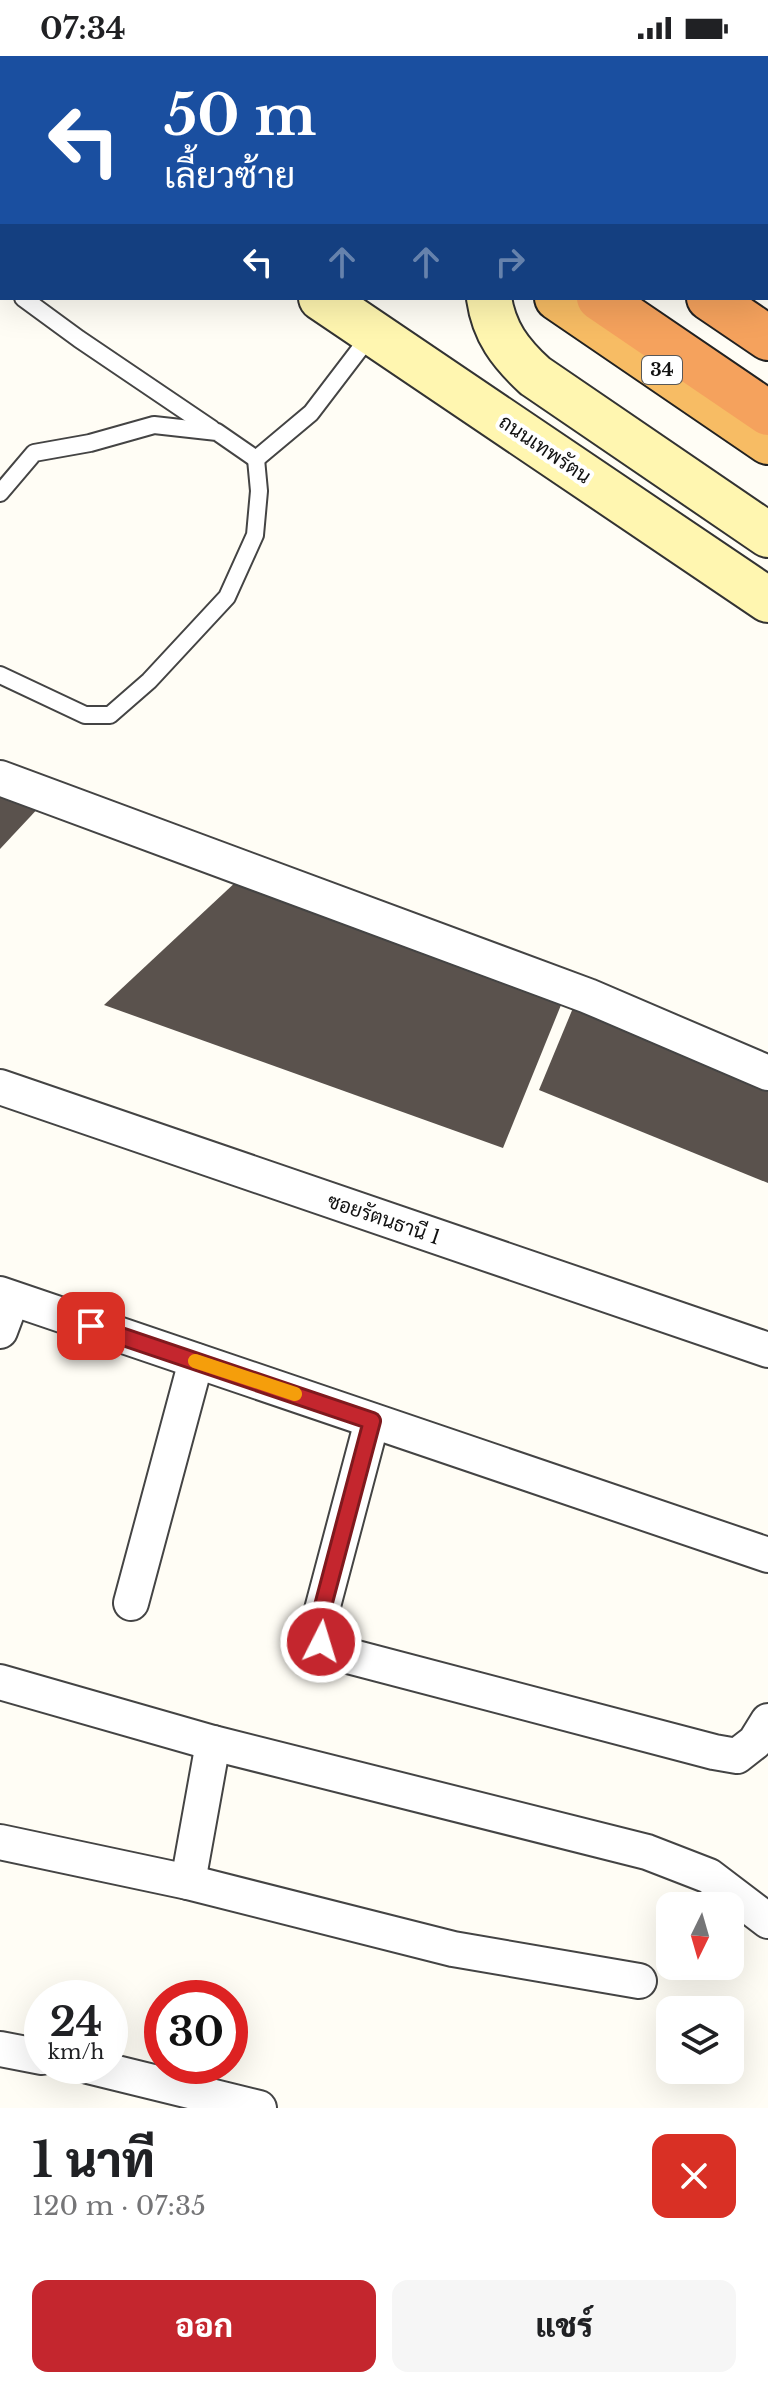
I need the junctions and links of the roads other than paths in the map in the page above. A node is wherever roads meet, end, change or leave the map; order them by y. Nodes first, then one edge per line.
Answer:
1 (26, 300) edge
2 (324, 300) edge
3 (489, 300) edge
4 (560, 300) edge
5 (602, 300) edge
6 (712, 300) edge
7 (745, 300) edge
8 (768, 316) edge
9 (372, 332) junction
10 (768, 338) edge
11 (768, 413) edge
12 (217, 432) junction
13 (768, 442) edge
14 (256, 459) junction
15 (0, 493) edge
16 (768, 535) edge
17 (768, 600) edge
18 (0, 675) edge
19 (0, 778) edge
20 (768, 1073) edge
21 (0, 1087) edge
22 (6, 1296) edge
23 (0, 1331) edge
24 (768, 1350) edge
25 (196, 1361) junction
26 (372, 1421) junction
27 (768, 1555) edge
28 (131, 1603) dead end
29 (0, 1682) edge
30 (768, 1721) edge
31 (213, 1743) junction
32 (0, 1842) edge
33 (188, 1882) junction
34 (768, 1921) edge
35 (639, 1981) dead end
36 (0, 2049) edge
37 (24, 2054) edge
38 (128, 2076) edge
39 (259, 2108) edge

1 - 12 lane
2 - 9 main road, ถนนเทพรัตน
3 - 16 main road
4 - 13 highway, 34
5 - 11 highway
6 - 10 highway
7 - 8 highway
9 - 14 lane
9 - 17 main road, ถนนเทพรัตน
12 - 14 lane
12 - 15 lane
14 - 18 lane
19 - 20 street
21 - 24 street, ซอยรัตนธานี 1
22 - 23 street
22 - 25 street
25 - 26 street
25 - 28 street
26 - 27 street
26 - 30 street
29 - 31 street
31 - 33 street
31 - 34 street
32 - 33 street
33 - 35 street
36 - 37 street
38 - 39 street

